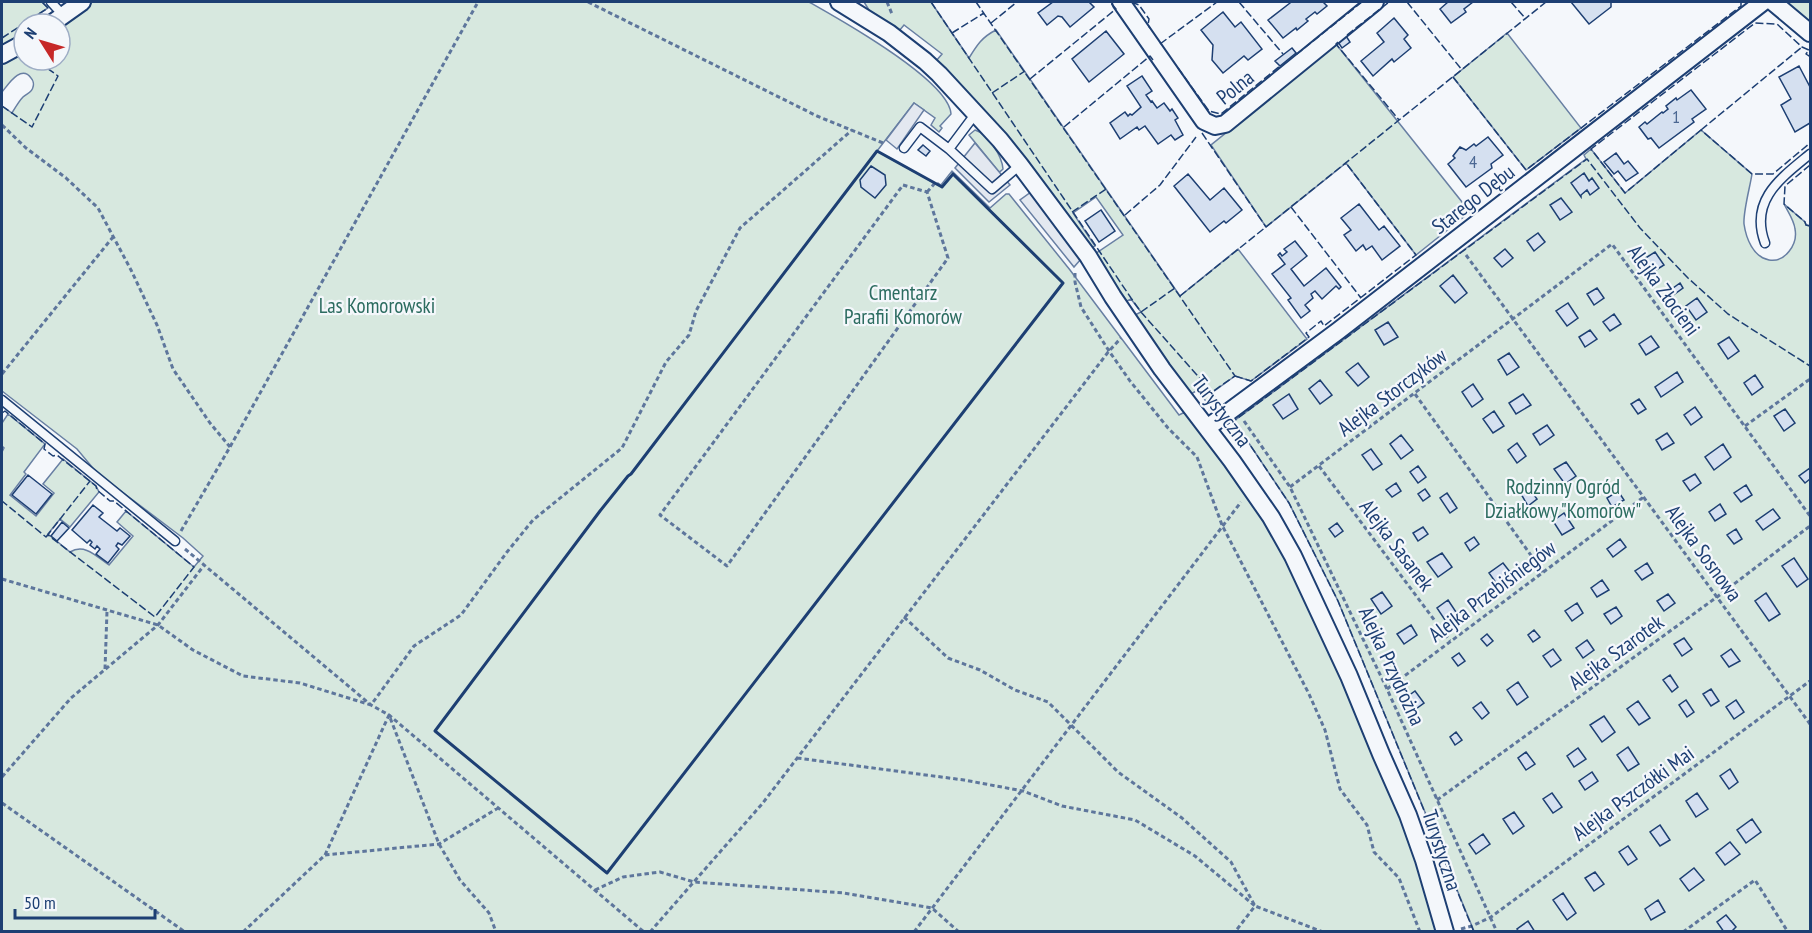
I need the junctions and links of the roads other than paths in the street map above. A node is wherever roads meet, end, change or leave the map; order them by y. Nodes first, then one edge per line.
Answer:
1 (82, 2) edge
2 (1121, 2) edge
3 (1375, 2) edge
4 (1763, 2) edge
5 (1773, 2) edge
6 (844, 3) edge
7 (68, 12) edge
8 (1810, 33) edge
9 (976, 113) junction
10 (904, 148) dead end
11 (949, 149) junction
12 (1810, 154) edge
13 (1020, 165) junction
14 (1765, 243) dead end
15 (2, 400) edge
16 (1207, 428) junction
17 (175, 541) road end
18 (1444, 932) edge

1 - 7 street
2 - 3 street, Polna
4 - 16 street, Starego Dębu
5 - 8 street
6 - 9 street, Turystyczna
9 - 11 lane
9 - 13 street, Turystyczna
10 - 11 lane
11 - 13 lane
12 - 14 lane
13 - 16 street, Turystyczna
15 - 17 lane
16 - 18 street, Turystyczna

